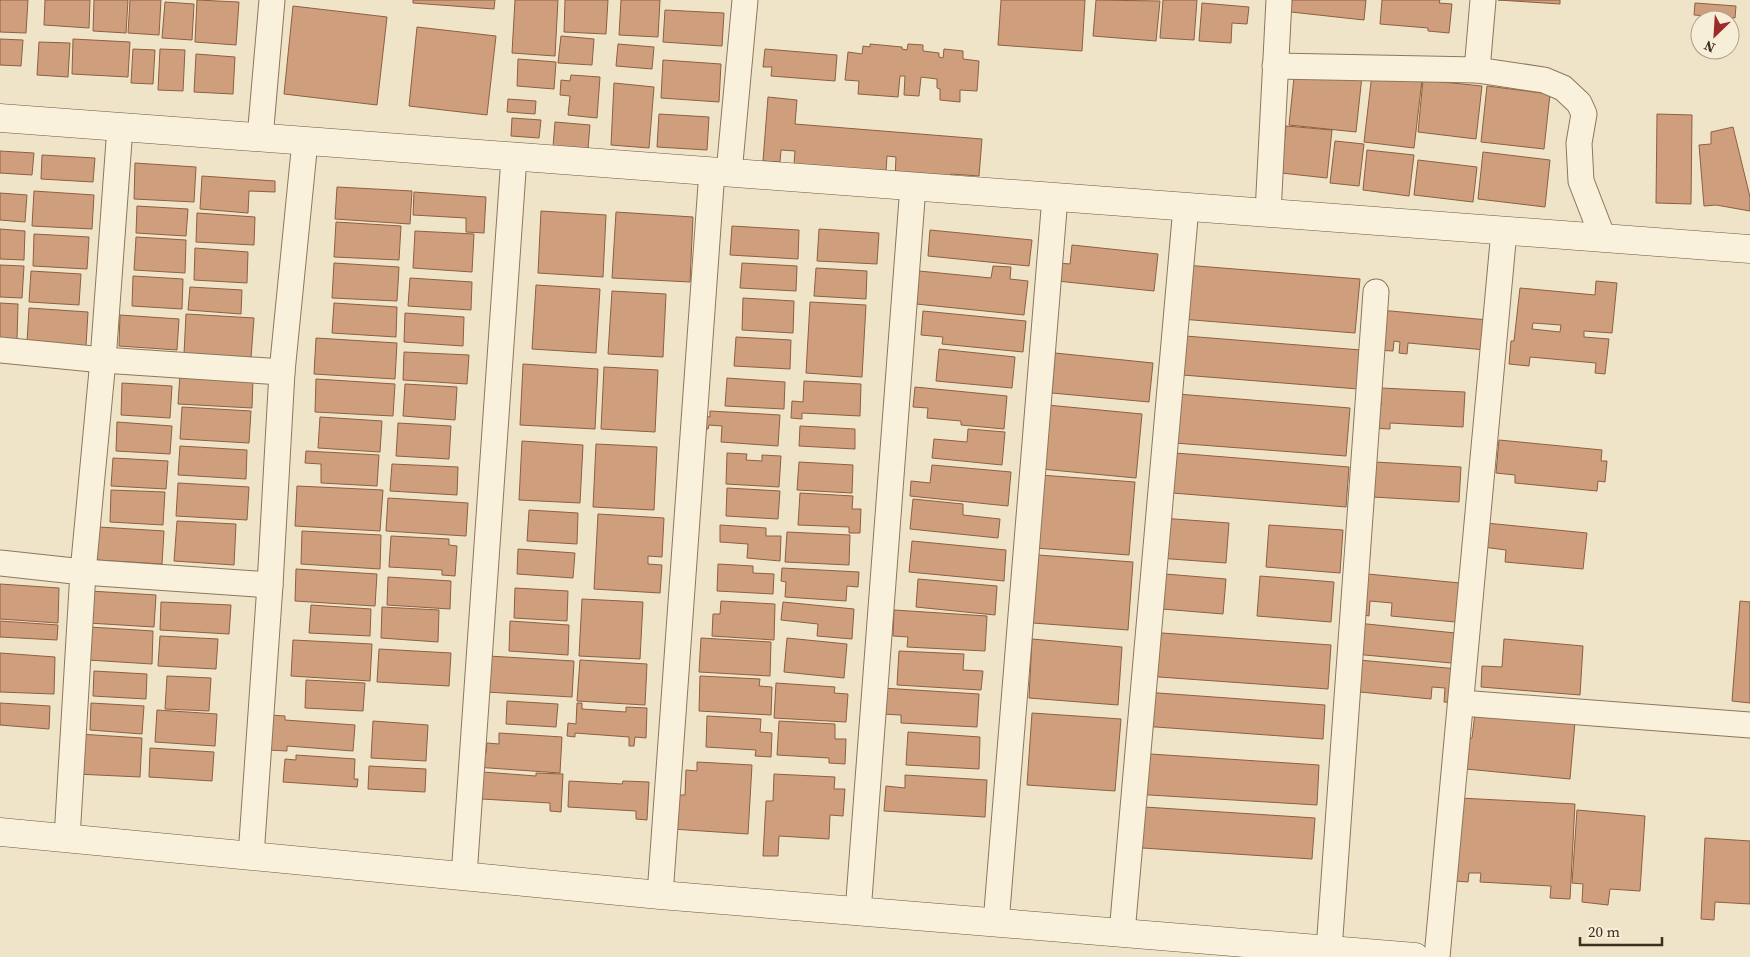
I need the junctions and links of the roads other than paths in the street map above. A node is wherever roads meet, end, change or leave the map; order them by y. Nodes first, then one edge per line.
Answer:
1 (272, 0) edge
2 (745, 0) edge
3 (1279, 0) edge
4 (1483, 0) edge
5 (1275, 66) junction
6 (1477, 70) junction
7 (0, 118) edge
8 (120, 127) junction
9 (260, 138) junction
10 (305, 141) junction
11 (514, 156) junction
12 (721, 172) junction
13 (913, 186) junction
14 (1055, 197) junction
15 (1186, 207) junction
16 (1268, 213) junction
17 (1504, 230) junction
18 (1603, 238) junction
19 (1750, 249) edge
20 (1376, 292) dead end
21 (0, 350) edge
22 (103, 360) junction
23 (282, 372) junction
24 (0, 563) edge
25 (83, 572) junction
26 (270, 586) junction
27 (1461, 703) junction
28 (1750, 726) edge
29 (0, 832) edge
30 (67, 838) junction
31 (250, 856) junction
32 (464, 876) junction
33 (660, 895) junction
34 (858, 912) junction
35 (996, 923) junction
36 (1122, 933) junction
37 (1329, 950) junction
38 (1415, 957) edge
39 (1437, 957) edge

1 - 9 street
2 - 12 street
3 - 5 street
4 - 6 street
5 - 6 street
5 - 16 street
6 - 18 street
7 - 8 street
8 - 9 street
8 - 22 street
9 - 10 street
10 - 11 street
10 - 23 street
11 - 12 street
11 - 32 street
12 - 13 street
12 - 33 street
13 - 14 street
13 - 34 street
14 - 15 street
14 - 35 street
15 - 16 street
15 - 36 street
16 - 17 street
17 - 18 street
17 - 27 street
18 - 19 street
20 - 37 street
21 - 22 street
22 - 23 street
22 - 25 street
23 - 26 street
24 - 25 street
25 - 26 street
25 - 30 street
26 - 31 street
27 - 28 street
27 - 39 street
29 - 30 street
30 - 31 street
31 - 32 street
32 - 33 street
33 - 34 street
34 - 35 street
35 - 36 street
36 - 37 street
37 - 38 street

